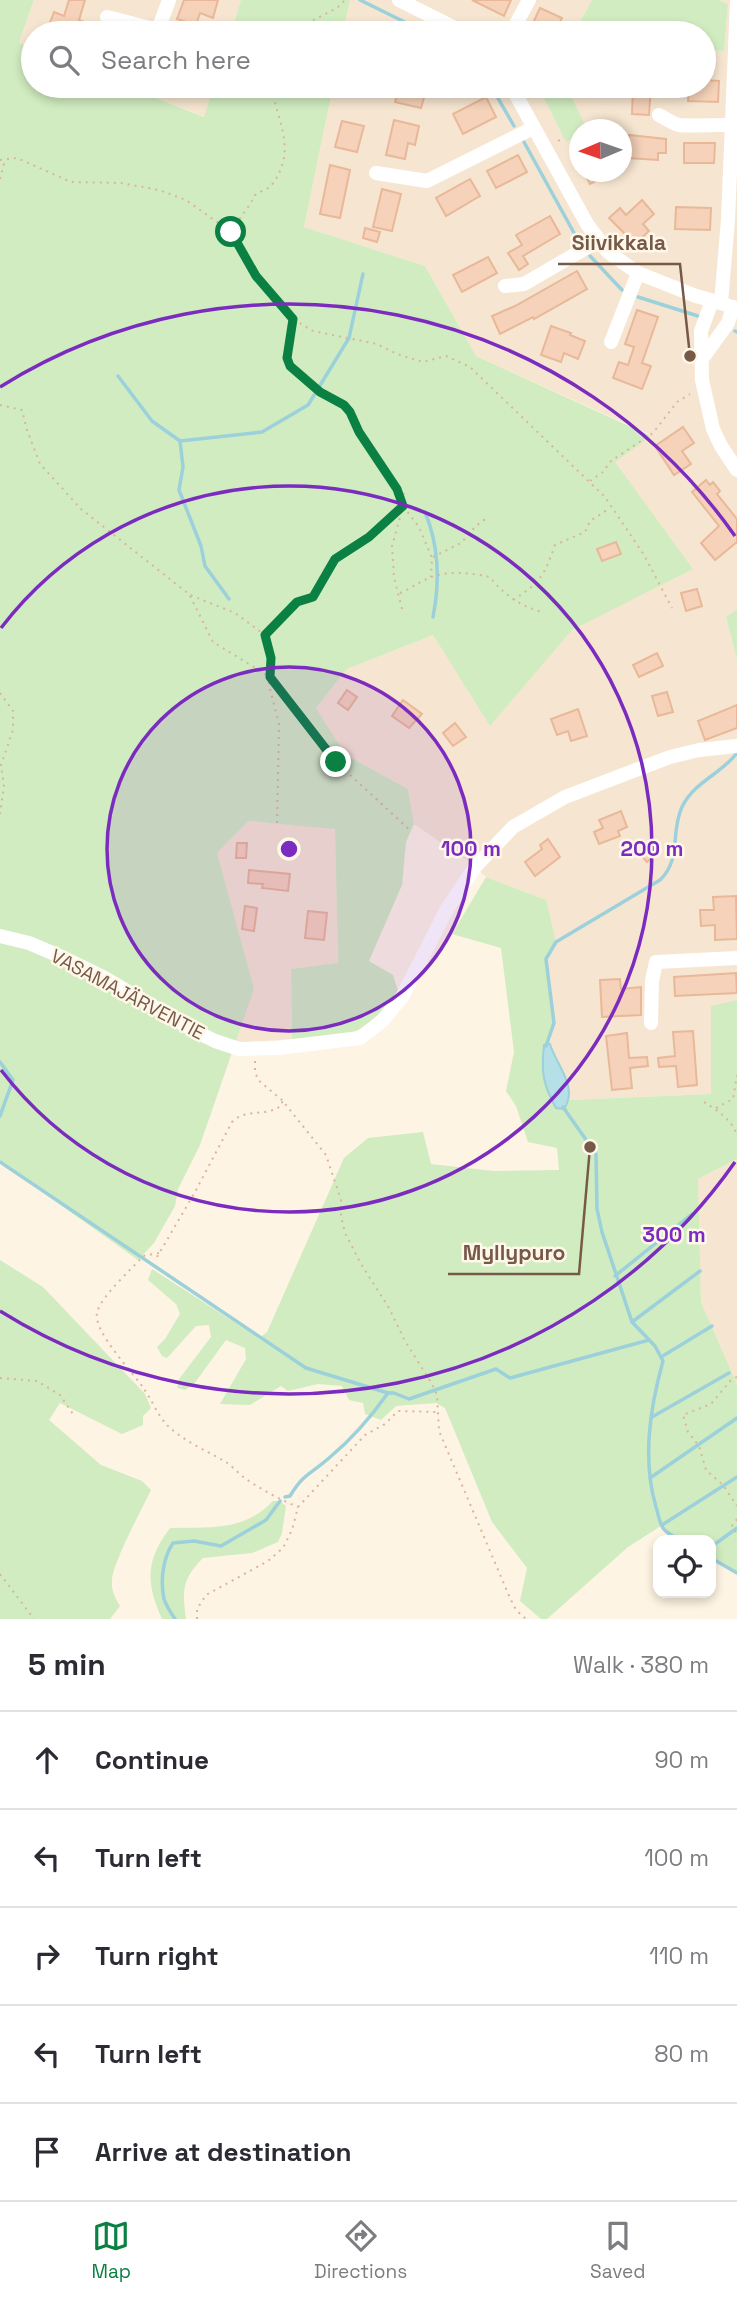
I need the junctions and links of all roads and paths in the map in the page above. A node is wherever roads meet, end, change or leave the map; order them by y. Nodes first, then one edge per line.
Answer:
1 (169, 0) edge
2 (345, 0) edge
3 (398, 0) edge
4 (529, 0) edge
5 (737, 0) edge
6 (107, 18) dead end
7 (120, 21) edge
8 (161, 21) edge
9 (312, 21) edge
10 (440, 21) edge
11 (518, 21) edge
12 (274, 98) edge
13 (517, 98) edge
14 (659, 115) dead end
15 (734, 125) edge
16 (533, 128) junction
17 (6, 159) junction
18 (0, 160) edge
19 (376, 173) dead end
20 (0, 179) edge
21 (733, 221) edge
22 (231, 232) junction
23 (598, 241) junction
24 (638, 273) junction
25 (505, 286) dead end
26 (726, 305) edge
27 (293, 319) junction
28 (611, 342) dead end
29 (702, 359) junction
30 (705, 393) junction
31 (0, 405) edge
32 (737, 470) edge
33 (589, 481) junction
34 (404, 493) dead end
35 (403, 506) junction
36 (611, 508) junction
37 (488, 517) dead end
38 (432, 558) junction
39 (431, 577) junction
40 (400, 593) junction
41 (190, 595) junction
42 (513, 600) junction
43 (672, 608) dead end
44 (402, 609) dead end
45 (542, 612) dead end
46 (265, 635) junction
47 (270, 677) junction
48 (0, 693) edge
49 (733, 747) edge
50 (0, 814) edge
51 (276, 823) dead end
52 (411, 831) dead end
53 (0, 936) edge
54 (737, 958) edge
55 (651, 1023) dead end
56 (256, 1050) junction
57 (737, 1075) edge
58 (282, 1100) junction
59 (704, 1102) dead end
60 (716, 1108) junction
61 (737, 1135) edge
62 (159, 1253) junction
63 (157, 1257) dead end
64 (737, 1377) edge
65 (0, 1378) edge
66 (438, 1412) junction
67 (73, 1414) dead end
68 (737, 1506) edge
69 (298, 1507) junction
70 (737, 1519) edge
71 (735, 1532) edge
72 (0, 1574) edge
73 (34, 1619) edge
74 (197, 1619) edge
75 (526, 1619) edge

1 - 8 street
2 - 9 path
3 - 10 street
4 - 11 street
5 - 15 street
6 - 7 street
12 - 22 path
13 - 16 street
14 - 15 street
15 - 21 street
16 - 19 street
16 - 23 street
17 - 18 path
17 - 20 path
17 - 22 path
21 - 26 street
22 - 27 path
23 - 24 street
23 - 25 street
24 - 26 street
24 - 28 street
26 - 29 street
26 - 29 street
27 - 33 path
27 - 35 path
29 - 30 street
30 - 32 street
30 - 33 path
31 - 41 path
33 - 36 path
34 - 35 path
35 - 38 path
35 - 40 path
35 - 46 path
36 - 42 path
36 - 43 path
37 - 38 path
38 - 39 path
39 - 40 path
39 - 42 path
40 - 44 path
41 - 46 path
41 - 47 path
42 - 45 path
46 - 47 path
47 - 51 path
47 - 52 path
48 - 50 path
49 - 56 street, VASAMAJÄRVENTIE
53 - 56 street, VASAMAJÄRVENTIE
54 - 55 street
56 - 58 path
57 - 60 path
58 - 62 path
58 - 66 path
59 - 60 path
60 - 61 path
62 - 63 path
62 - 69 path
64 - 68 path
65 - 67 path
66 - 69 path
66 - 75 path
69 - 74 path
70 - 71 path
72 - 73 path

